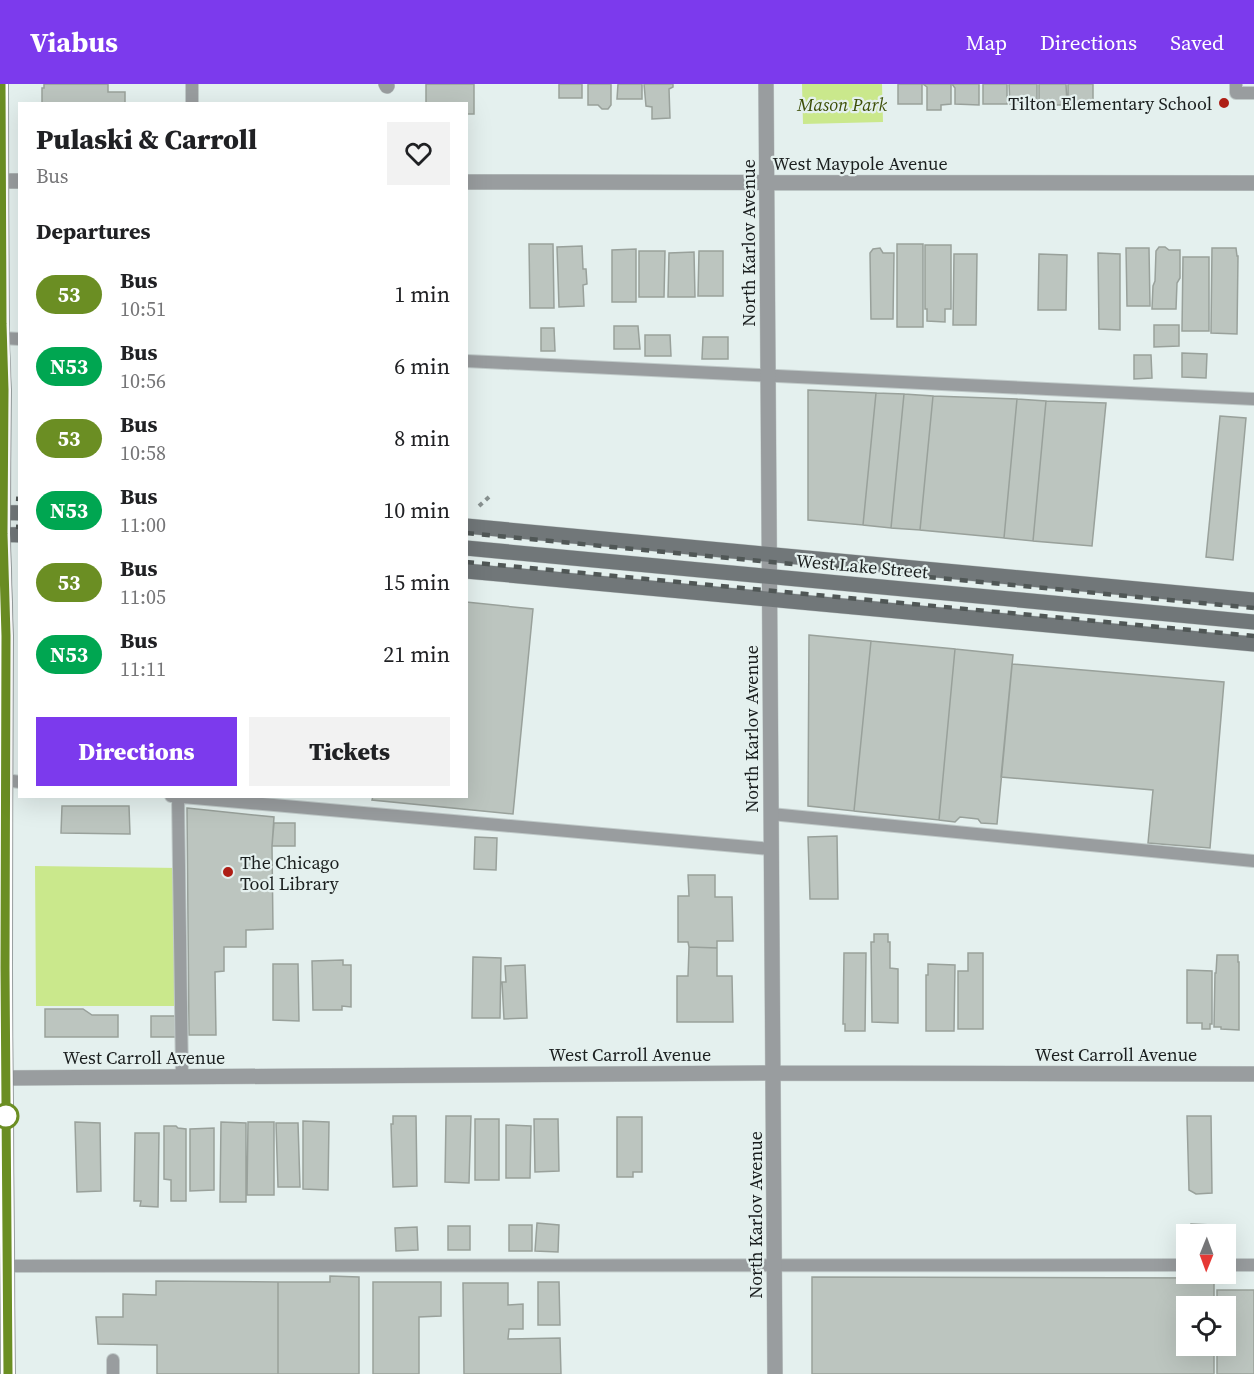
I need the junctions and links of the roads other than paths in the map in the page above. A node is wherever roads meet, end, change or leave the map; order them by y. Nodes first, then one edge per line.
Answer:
1 (1, 84) edge
2 (192, 84) edge
3 (766, 84) edge
4 (1236, 84) edge
5 (1254, 93) edge
6 (192, 102) edge
7 (2, 181) junction
8 (18, 182) edge
9 (468, 182) edge
10 (767, 182) junction
11 (1254, 183) edge
12 (1, 329) edge
13 (18, 338) edge
14 (468, 361) edge
15 (768, 376) junction
16 (1254, 399) edge
17 (3, 489) junction
18 (18, 489) edge
19 (2, 512) edge
20 (18, 513) edge
21 (468, 526) edge
22 (1, 534) edge
23 (18, 535) edge
24 (468, 548) edge
25 (769, 555) junction
26 (468, 571) edge
27 (769, 577) junction
28 (770, 600) junction
29 (1254, 600) edge
30 (1254, 622) edge
31 (1254, 644) edge
32 (12, 781) edge
33 (178, 798) edge
34 (189, 798) edge
35 (771, 814) junction
36 (771, 849) junction
37 (1254, 861) edge
38 (773, 1073) junction
39 (1254, 1074) edge
40 (182, 1076) junction
41 (6, 1078) junction
42 (774, 1264) junction
43 (1176, 1265) edge
44 (1236, 1265) edge
45 (1254, 1265) edge
46 (7, 1266) junction
47 (112, 1360) dead end
48 (8, 1374) edge
49 (113, 1374) edge
50 (775, 1374) edge

1 - 7 main road
2 - 6 lane
3 - 10 street, North Karlov Avenue
4 - 5 lane
7 - 8 street
7 - 12 main road
9 - 10 street, West Maypole Avenue
10 - 11 street, West Maypole Avenue
10 - 15 street, North Karlov Avenue
12 - 13 lane
12 - 17 main road
14 - 15 lane
15 - 16 lane
15 - 25 street, North Karlov Avenue
17 - 18 main road
17 - 19 main road
19 - 20 main road
19 - 22 main road
21 - 25 main road, West Lake Street
22 - 23 main road
22 - 32 main road
24 - 27 main road, West Lake Street
25 - 27 street, North Karlov Avenue
25 - 29 main road, West Lake Street
26 - 28 main road
27 - 28 street, North Karlov Avenue
27 - 30 main road, West Lake Street
28 - 31 main road
28 - 35 street, North Karlov Avenue
32 - 41 main road
33 - 40 lane
34 - 36 lane
35 - 36 street, North Karlov Avenue
35 - 37 lane
36 - 38 street, North Karlov Avenue
38 - 39 street, West Carroll Avenue
38 - 40 street, West Carroll Avenue
38 - 42 street, North Karlov Avenue
40 - 41 street, West Carroll Avenue
41 - 46 main road
42 - 43 lane
42 - 46 lane
42 - 50 street, North Karlov Avenue
44 - 45 lane
46 - 48 main road
47 - 49 lane

